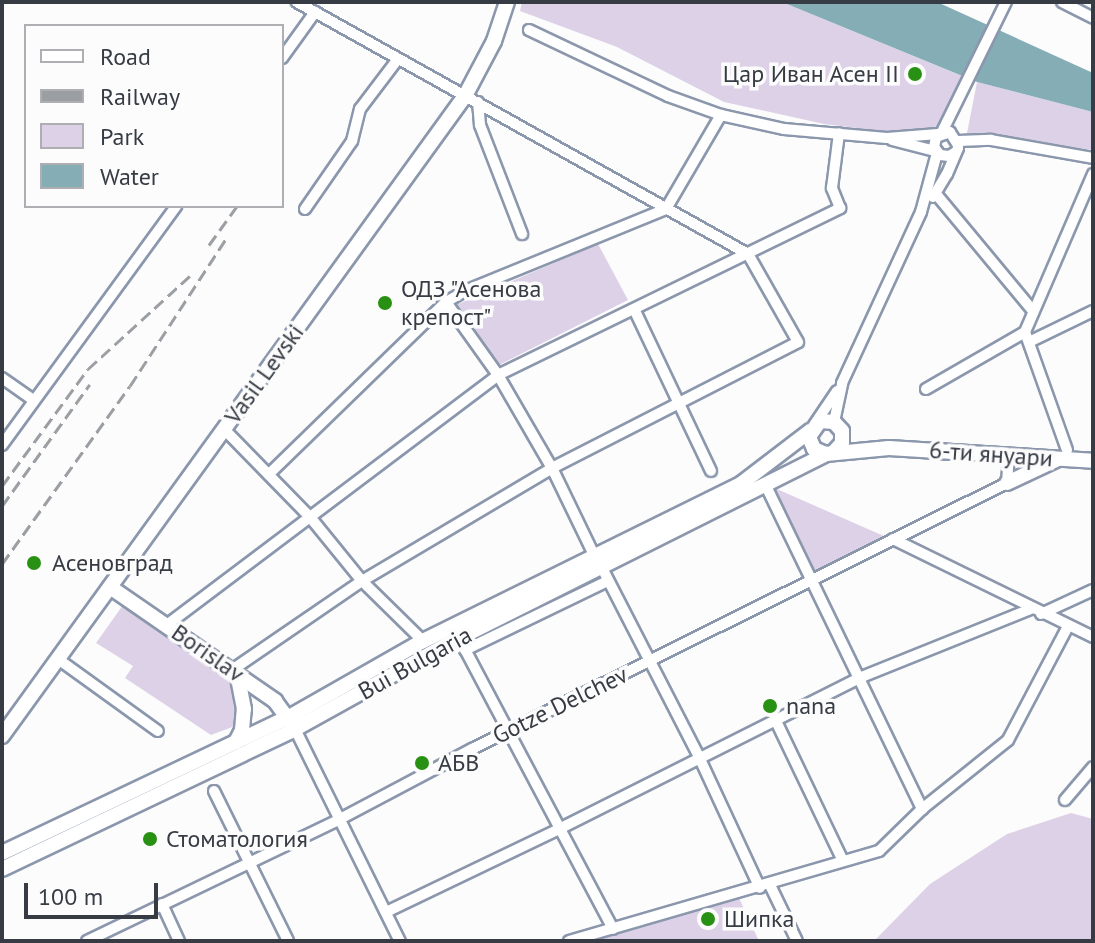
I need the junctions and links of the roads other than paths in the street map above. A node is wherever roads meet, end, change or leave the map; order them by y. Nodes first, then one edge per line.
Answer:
1 (297, 2) edge
2 (507, 2) edge
3 (1006, 2) edge
4 (1062, 2) edge
5 (315, 12) junction
6 (1093, 18) edge
7 (529, 30) dead end
8 (284, 55) edge
9 (398, 59) junction
10 (471, 99) junction
11 (958, 101) junction
12 (721, 115) junction
13 (839, 133) junction
14 (940, 133) junction
15 (887, 138) junction
16 (956, 142) junction
17 (936, 152) junction
18 (1093, 158) edge
19 (1092, 176) edge
20 (936, 194) junction
21 (175, 208) edge
22 (305, 209) dead end
23 (666, 209) junction
24 (921, 212) junction
25 (522, 234) dead end
26 (748, 254) junction
27 (446, 302) junction
28 (635, 311) junction
29 (1033, 311) junction
30 (1093, 311) edge
31 (1027, 337) junction
32 (498, 375) junction
33 (2, 378) edge
34 (842, 383) junction
35 (926, 389) dead end
36 (33, 400) junction
37 (679, 405) junction
38 (838, 426) junction
39 (812, 428) junction
40 (224, 429) junction
41 (2, 445) edge
42 (889, 448) junction
43 (829, 453) junction
44 (1009, 454) junction
45 (1063, 454) junction
46 (1093, 461) edge
47 (552, 468) junction
48 (711, 471) dead end
49 (269, 474) junction
50 (1007, 483) junction
51 (766, 486) junction
52 (310, 517) junction
53 (893, 539) junction
54 (598, 560) junction
55 (811, 580) junction
56 (362, 581) junction
57 (608, 581) junction
58 (110, 587) junction
59 (1093, 590) edge
60 (1036, 611) junction
61 (168, 624) junction
62 (1068, 626) junction
63 (1093, 637) edge
64 (423, 641) junction
65 (462, 644) junction
66 (58, 659) junction
67 (650, 660) junction
68 (234, 671) junction
69 (859, 678) junction
70 (775, 719) junction
71 (292, 723) junction
72 (510, 730) junction
73 (158, 731) dead end
74 (2, 736) edge
75 (236, 742) junction
76 (700, 759) junction
77 (1093, 767) edge
78 (214, 791) dead end
79 (1065, 800) dead end
80 (922, 809) junction
81 (338, 820) junction
82 (561, 828) junction
83 (2, 853) edge
84 (843, 861) junction
85 (250, 862) junction
86 (2, 869) edge
87 (765, 886) junction
88 (162, 904) junction
89 (386, 912) junction
90 (613, 929) junction
91 (87, 941) edge
92 (179, 941) edge
93 (288, 941) edge
94 (400, 941) edge
95 (569, 941) edge
96 (797, 941) edge

1 - 5 street
2 - 10 main road, Vasil Levski
3 - 11 street
4 - 6 street
5 - 8 street
5 - 9 street
7 - 12 street
9 - 10 street
9 - 22 street
10 - 23 street
10 - 25 street
10 - 40 main road, Vasil Levski
11 - 14 street
11 - 16 street
12 - 13 street
12 - 23 street
13 - 15 street
13 - 26 street
14 - 15 street
14 - 16 street
14 - 17 street
15 - 17 street
16 - 17 street
16 - 18 street
16 - 20 street
17 - 24 street
19 - 29 street
20 - 24 street
20 - 29 street
21 - 36 street
23 - 26 street
23 - 27 street
24 - 34 street
26 - 28 street
26 - 37 street
27 - 32 street
27 - 49 street
28 - 32 street
28 - 37 street
29 - 31 street
30 - 31 street
31 - 35 street
31 - 45 street
32 - 47 street
32 - 52 street
33 - 36 street
34 - 38 street
34 - 39 street
36 - 41 street
37 - 47 street
37 - 48 street
38 - 39 main road
38 - 42 main road
38 - 43 main road
39 - 43 main road
39 - 54 main road, Bui Bulgaria
40 - 49 street
40 - 58 main road, Vasil Levski
42 - 43 main road
42 - 44 main road, 6-ти януари
43 - 51 main road, Bui Bulgaria
44 - 45 main road, 6-ти януари
44 - 50 street
45 - 46 main road, 6-ти януари
45 - 50 main road
47 - 54 street
47 - 56 street
49 - 52 street
50 - 53 street, Gotze Delchev
51 - 54 main road, Bui Bulgaria
51 - 55 street
52 - 56 street
52 - 61 street
53 - 55 street, Gotze Delchev
53 - 60 street
54 - 57 street
54 - 64 main road, Bui Bulgaria
54 - 65 main road, Bui Bulgaria
55 - 67 street, Gotze Delchev
55 - 69 street
56 - 64 street
56 - 68 street
57 - 65 street
57 - 67 street
58 - 61 main road, Borislav
58 - 66 main road, Vasil Levski
59 - 60 street
60 - 62 street
60 - 69 street
61 - 68 main road, Borislav
62 - 63 street
62 - 80 street
64 - 71 main road, Bui Bulgaria
65 - 71 main road, Bui Bulgaria
65 - 72 street
66 - 73 street
66 - 74 main road, Vasil Levski
67 - 72 street, Gotze Delchev
67 - 76 street
68 - 71 main road, Borislav
68 - 75 main road
69 - 70 street
69 - 80 street
70 - 76 street
70 - 84 street
71 - 75 main road, Bui Bulgaria
71 - 81 street
71 - 86 main road, Bui Bulgaria
72 - 81 street, Gotze Delchev
72 - 82 street
75 - 83 main road, Bui Bulgaria
76 - 82 street
76 - 87 street
77 - 79 street
78 - 85 street
80 - 84 street
81 - 85 street, Gotze Delchev
81 - 89 street
82 - 89 street
82 - 90 street
84 - 87 street
85 - 88 street, Gotze Delchev
85 - 93 street
87 - 90 street
87 - 96 street
88 - 91 street, Gotze Delchev
88 - 92 street
89 - 94 street
90 - 95 street

